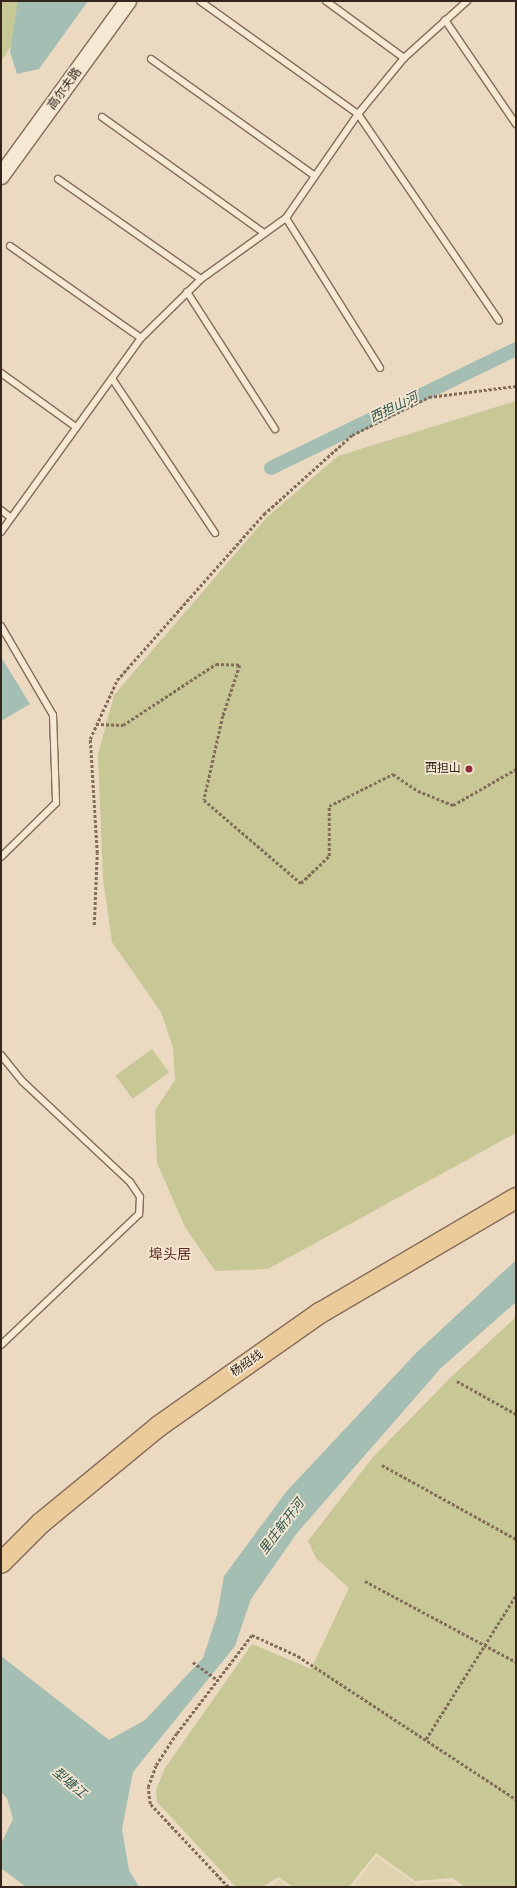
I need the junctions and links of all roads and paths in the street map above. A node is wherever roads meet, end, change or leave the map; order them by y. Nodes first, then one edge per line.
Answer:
1 (128, 1) edge
2 (200, 1) edge
3 (326, 1) edge
4 (456, 1) edge
5 (465, 3) edge
6 (445, 20) junction
7 (404, 58) junction
8 (151, 59) dead end
9 (358, 114) junction
10 (102, 117) dead end
11 (516, 124) edge
12 (1, 176) edge
13 (315, 176) junction
14 (58, 179) dead end
15 (286, 218) junction
16 (264, 233) junction
17 (10, 246) dead end
18 (201, 280) junction
19 (187, 292) junction
20 (499, 321) dead end
21 (141, 338) junction
22 (380, 368) dead end
23 (1, 373) edge
24 (113, 380) junction
25 (516, 386) edge
26 (76, 426) junction
27 (275, 429) dead end
28 (1, 510) edge
29 (10, 517) junction
30 (1, 532) edge
31 (215, 533) dead end
32 (1, 626) edge
33 (96, 724) junction
34 (516, 769) edge
35 (1, 857) edge
36 (94, 925) dead end
37 (1, 1055) edge
38 (516, 1198) edge
39 (1, 1345) edge
40 (457, 1381) dead end
41 (516, 1414) edge
42 (382, 1465) dead end
43 (516, 1539) edge
44 (1, 1564) edge
45 (365, 1581) dead end
46 (516, 1595) edge
47 (484, 1644) junction
48 (193, 1662) dead end
49 (516, 1662) edge
50 (218, 1680) junction
51 (426, 1739) junction
52 (516, 1799) edge
53 (228, 1887) edge

1 - 12 street, 高尔夫路
2 - 9 lane
3 - 7 lane
4 - 5 lane
5 - 6 lane
6 - 7 lane
6 - 11 lane
7 - 9 lane
8 - 13 lane
9 - 13 lane
9 - 20 lane
10 - 16 lane
13 - 15 lane
14 - 18 lane
15 - 16 lane
15 - 22 lane
16 - 18 lane
17 - 21 lane
18 - 19 lane
19 - 21 lane
19 - 27 lane
21 - 24 lane
23 - 26 lane
24 - 26 lane
24 - 31 lane
25 - 33 path
26 - 29 lane
28 - 29 lane
29 - 30 lane
32 - 35 lane
33 - 34 path
33 - 36 path
37 - 39 lane
38 - 44 main road, 杨绍线
40 - 41 path
42 - 43 path
45 - 47 path
46 - 47 path
47 - 49 path
47 - 51 path
48 - 50 path
50 - 51 path
50 - 53 path
51 - 52 path

